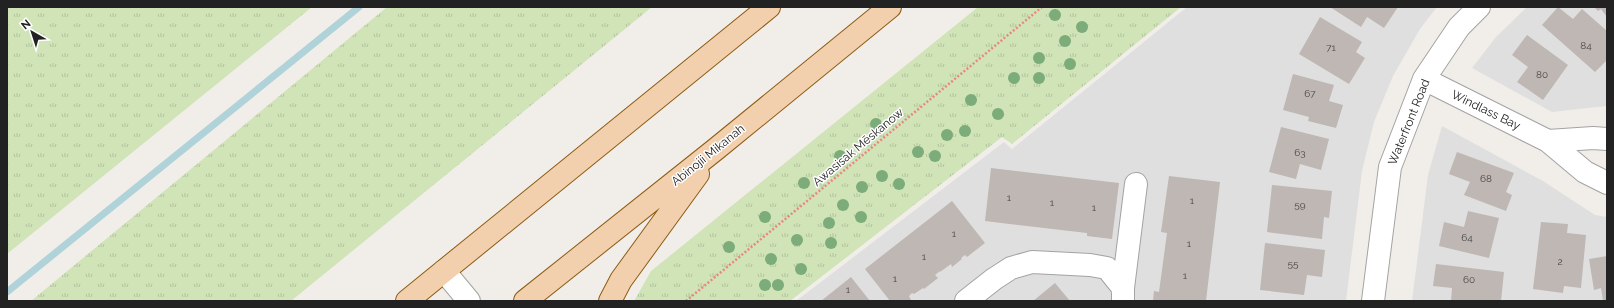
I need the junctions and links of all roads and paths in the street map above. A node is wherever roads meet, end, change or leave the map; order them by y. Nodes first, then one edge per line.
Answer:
1 (769, 7) edge
2 (890, 7) edge
3 (1042, 7) edge
4 (1479, 7) edge
5 (1424, 80) junction
6 (1607, 139) edge
7 (1548, 141) junction
8 (716, 149) junction
9 (1607, 183) edge
10 (1136, 184) dead end
11 (444, 271) junction
12 (1123, 294) edge
13 (410, 300) edge
14 (469, 301) edge
15 (525, 301) edge
16 (610, 301) edge
17 (686, 301) edge
18 (966, 301) edge
19 (1373, 301) edge

1 - 11 main road
2 - 8 main road, Abinojii Mikanah
3 - 17 path, Awasisak Mēskanow
4 - 5 street, Waterfront Road
5 - 7 street, Windlass Bay
5 - 19 street, Waterfront Road
6 - 7 street
7 - 9 street, Windlass Bay
8 - 15 main road, Abinojii Mikanah
8 - 16 main road
10 - 12 street
11 - 13 main road
11 - 14 street
12 - 18 street

